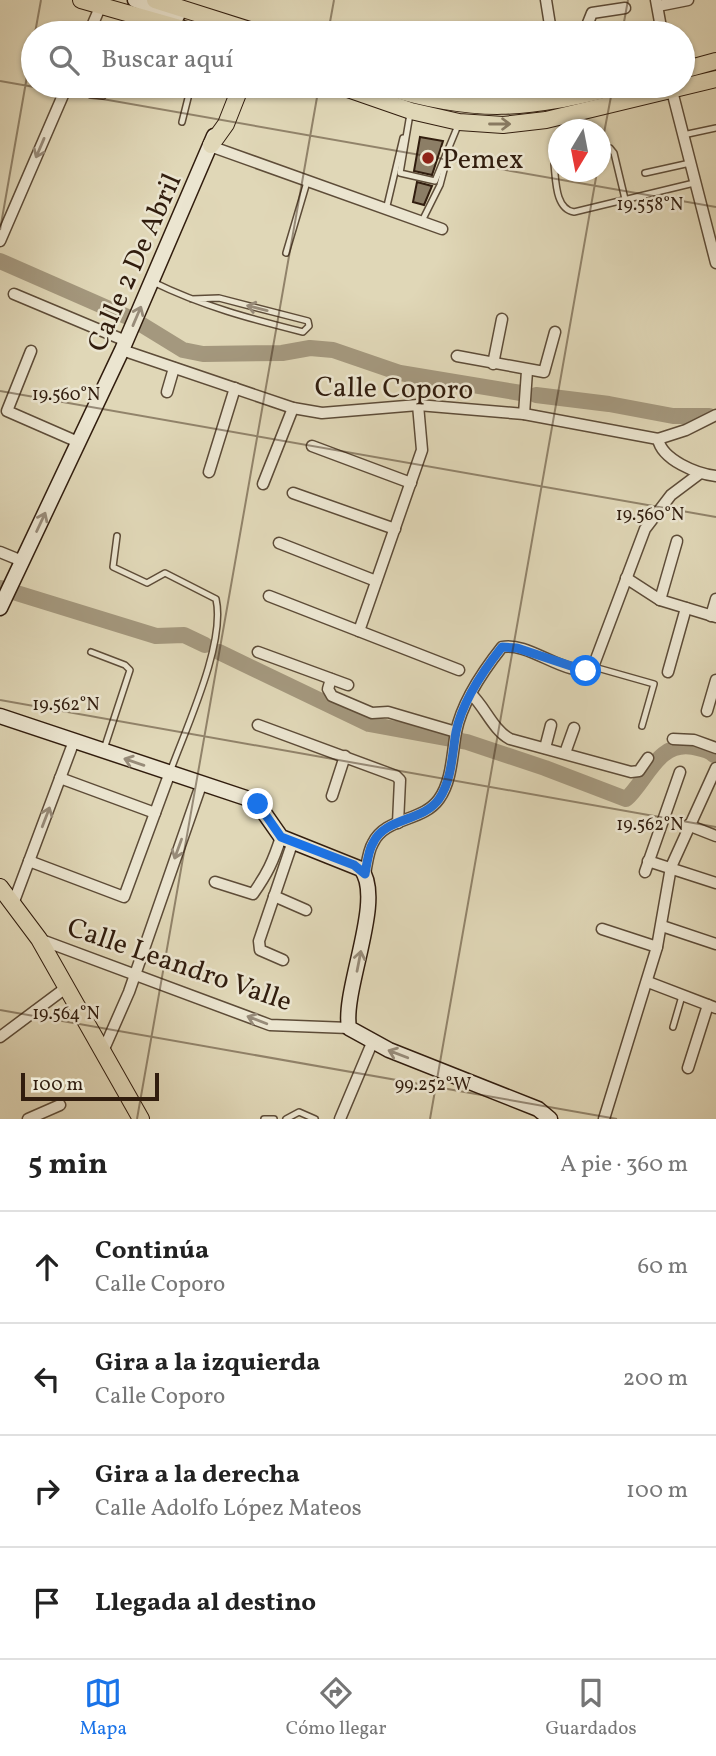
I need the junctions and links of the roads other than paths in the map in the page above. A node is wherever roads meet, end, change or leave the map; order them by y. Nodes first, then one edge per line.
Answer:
1 (81, 0) edge
2 (135, 0) edge
3 (155, 0) edge
4 (546, 0) edge
5 (688, 0) edge
6 (657, 3) edge
7 (101, 5) junction
8 (625, 8) dead end
9 (177, 16) tunnel mouth
10 (139, 17) junction
11 (94, 21) edge
12 (138, 21) edge
13 (154, 21) edge
14 (221, 21) edge
15 (547, 21) edge
16 (589, 21) edge
17 (660, 21) edge
18 (716, 61) edge
19 (695, 67) edge
20 (716, 79) edge
21 (695, 83) edge
22 (62, 98) edge
23 (188, 98) edge
24 (230, 98) edge
25 (236, 98) edge
26 (367, 98) edge
27 (430, 98) edge
28 (513, 98) edge
29 (551, 98) edge
30 (633, 98) edge
31 (674, 98) edge
32 (508, 108) junction
33 (411, 111) junction
34 (183, 122) dead end
35 (459, 122) junction
36 (716, 128) edge
37 (406, 130) junction
38 (683, 135) junction
39 (210, 145) junction
40 (611, 149) edge
41 (447, 152) junction
42 (690, 163) junction
43 (645, 173) dead end
44 (556, 182) edge
45 (307, 183) junction
46 (694, 183) junction
47 (625, 200) junction
48 (386, 210) junction
49 (421, 222) junction
50 (442, 229) dead end
51 (0, 241) edge
52 (286, 253) dead end
53 (716, 263) edge
54 (152, 282) junction
55 (14, 294) dead end
56 (192, 299) junction
57 (502, 319) dead end
58 (555, 332) dead end
59 (124, 346) junction
60 (31, 351) dead end
61 (457, 356) dead end
62 (493, 363) junction
63 (174, 368) junction
64 (527, 371) junction
65 (234, 388) junction
66 (167, 392) dead end
67 (418, 405) junction
68 (293, 408) junction
69 (524, 414) junction
70 (716, 415) edge
71 (657, 439) junction
72 (78, 442) junction
73 (312, 446) dead end
74 (209, 472) dead end
75 (699, 474) junction
76 (716, 477) edge
77 (411, 483) junction
78 (263, 484) dead end
79 (293, 492) dead end
80 (395, 529) junction
81 (117, 536) dead end
82 (677, 541) dead end
83 (279, 542) dead end
84 (0, 552) edge
85 (22, 561) junction
86 (626, 578) junction
87 (376, 581) junction
88 (269, 596) dead end
89 (660, 600) junction
90 (716, 600) edge
91 (2, 603) edge
92 (686, 608) junction
93 (714, 616) edge
94 (359, 631) junction
95 (90, 652) dead end
96 (258, 652) dead end
97 (593, 667) junction
98 (459, 670) dead end
99 (668, 672) dead end
100 (331, 679) junction
101 (716, 680) edge
102 (348, 685) dead end
103 (471, 694) junction
104 (707, 711) dead end
105 (0, 716) edge
106 (258, 725) dead end
107 (551, 725) dead end
108 (642, 726) dead end
109 (574, 727) dead end
110 (456, 732) junction
111 (673, 739) dead end
112 (74, 741) junction
113 (545, 748) junction
114 (716, 748) edge
115 (103, 752) junction
116 (565, 753) junction
117 (345, 756) junction
118 (648, 758) dead end
119 (680, 772) dead end
120 (169, 775) junction
121 (714, 776) edge
122 (60, 778) junction
123 (201, 785) junction
124 (332, 796) dead end
125 (155, 813) junction
126 (398, 823) junction
127 (688, 825) junction
128 (716, 836) edge
129 (287, 839) junction
130 (29, 861) junction
131 (671, 867) junction
132 (365, 874) junction
133 (215, 882) dead end
134 (716, 883) edge
135 (0, 887) edge
136 (274, 896) junction
137 (13, 904) junction
138 (306, 910) dead end
139 (662, 926) junction
140 (602, 929) dead end
141 (39, 939) junction
142 (716, 944) edge
143 (657, 947) junction
144 (283, 960) dead end
145 (134, 973) junction
146 (648, 982) junction
147 (67, 987) junction
148 (682, 995) junction
149 (712, 1007) edge
150 (673, 1027) dead end
151 (349, 1028) junction
152 (0, 1037) edge
153 (372, 1043) junction
154 (104, 1049) junction
155 (688, 1068) dead end
156 (60, 1105) dead end
157 (344, 1118) edge
158 (28, 1119) edge
159 (141, 1119) edge
160 (264, 1119) edge
161 (274, 1119) edge
162 (286, 1119) edge
163 (315, 1119) edge
164 (550, 1119) edge
165 (604, 1119) edge

1 - 7 main road
2 - 9 main road
3 - 14 main road
4 - 15 street
5 - 6 street
6 - 17 street
7 - 10 main road
7 - 11 street
8 - 16 street
10 - 12 lane
10 - 13 main road
18 - 19 main road
20 - 21 main road
22 -> 51 street
23 - 34 lane
24 - 39 main road, Calle 2 De Abril
25 - 39 main road
26 - 33 main road
27 - 32 main road
28 - 32 street
29 - 32 main road
35 -> 30 main road
31 - 38 street
33 - 35 main road
33 - 37 lane
35 - 41 lane
36 - 38 lane
37 - 41 lane
37 - 48 lane
38 - 42 street
39 - 45 street
39 - 54 main road, Calle 2 De Abril
40 - 47 lane
41 - 49 lane
42 - 43 lane
42 - 46 street
44 - 47 lane
45 - 48 street
45 - 52 lane
46 - 47 lane
46 - 53 street
48 - 49 street
49 - 50 street
54 - 56 lane
59 -> 54 main road, Calle 2 De Abril
55 - 59 street, Calle Coporo
56 -> 56 lane
57 - 62 street
58 - 64 street
59 - 63 street, Calle Coporo
59 - 72 main road, Calle 2 De Abril
60 - 72 street
61 - 62 street
62 - 64 street
63 - 65 street, Calle Coporo
63 - 66 street
64 - 69 street
65 - 68 street, Calle Coporo
65 - 74 street
67 - 68 street, Calle Coporo
67 - 69 street, Calle Coporo
67 - 77 street
68 - 78 street
69 - 71 street, Calle Coporo
70 - 71 street
71 - 75 street
85 -> 72 main road, Calle 2 De Abril
73 - 77 street
75 - 76 street
75 - 86 street
77 - 80 street
79 - 80 street
80 - 87 street
81 - 120 lane
82 - 89 street
83 - 87 street
84 - 85 street
85 - 91 main road, Calle 2 De Abril
86 - 89 street
86 - 97 street
87 - 94 street
88 - 94 street
89 - 92 street
90 - 93 street
92 - 93 street
92 - 99 street
94 - 98 street
95 - 115 lane
96 - 100 street
97 - 103 street
97 - 108 lane
100 - 102 street
100 - 110 street
101 - 104 street
103 - 110 street
103 - 113 street
105 - 112 main road
106 - 117 street
107 - 113 street
109 - 116 street
110 - 126 street
111 - 114 street
112 - 115 main road
112 - 122 street
113 - 116 street
120 -> 115 main road
116 - 118 street
117 - 124 street
117 - 126 street
119 - 131 street
120 - 123 main road
120 - 125 street
121 - 127 street
122 - 125 street
130 -> 122 street
123 - 129 main road
123 -> 145 street
125 - 130 street
126 - 132 street
127 - 128 street
127 - 131 street
129 - 132 main road
129 - 133 street
129 - 136 street
130 - 137 street
131 - 134 street
131 - 139 street
151 -> 132 main road
135 - 137 main road
136 - 138 street
136 - 144 street
137 - 141 main road
139 - 142 street
139 - 143 street
140 - 143 street
141 - 145 street, Calle Leandro Valle
141 - 147 main road
143 - 146 street
151 -> 145 street, Calle Leandro Valle
145 - 154 street
146 - 148 street
146 - 165 street
147 - 152 street
147 - 154 main road
148 - 149 street
148 - 150 lane
149 - 155 street
151 - 153 main road
153 - 157 street
164 -> 153 main road
154 - 159 main road
156 - 158 street
160 - 161 lane
162 - 163 lane

